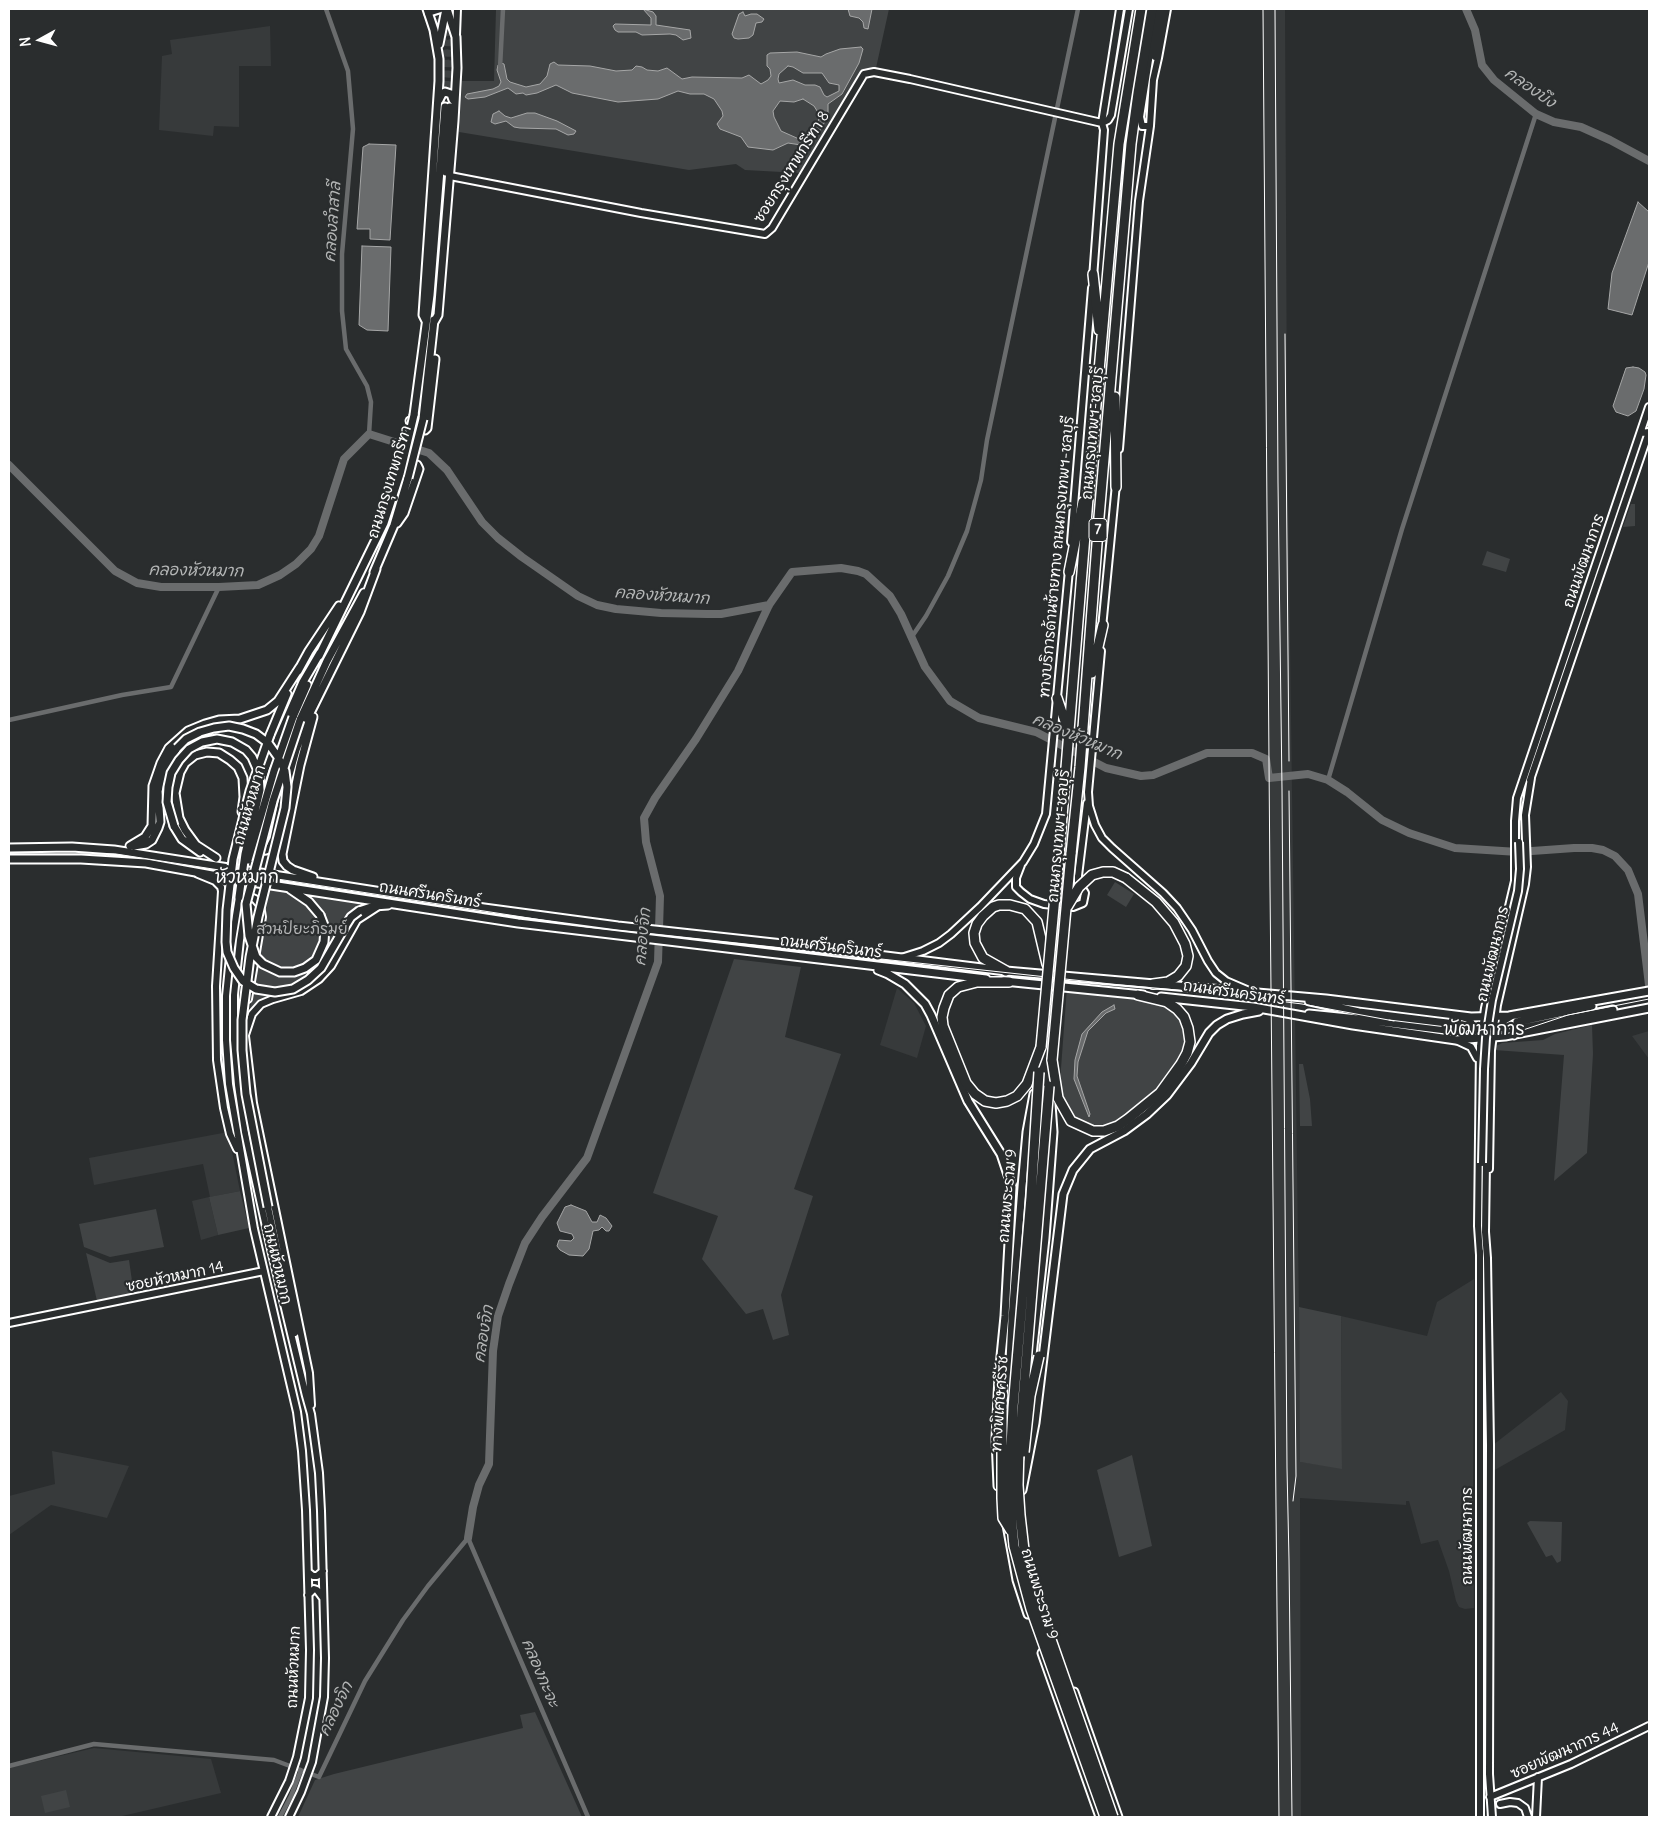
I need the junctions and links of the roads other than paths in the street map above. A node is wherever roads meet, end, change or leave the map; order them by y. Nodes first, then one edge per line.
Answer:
1 (441, 9) edge
2 (446, 9) edge
3 (457, 9) edge
4 (1120, 9) edge
5 (1125, 9) edge
6 (1129, 9) edge
7 (1140, 9) edge
8 (1152, 9) edge
9 (1157, 9) edge
10 (1162, 9) edge
11 (1167, 9) edge
12 (428, 11) edge
13 (456, 37) junction
14 (438, 52) junction
15 (1113, 53) junction
16 (1110, 72) junction
17 (1118, 74) junction
18 (1153, 80) junction
19 (447, 107) junction
20 (1112, 110) junction
21 (1103, 114) junction
22 (1102, 123) junction
23 (1150, 126) junction
24 (450, 176) junction
25 (1093, 274) junction
26 (430, 322) junction
27 (428, 350) junction
28 (1102, 350) junction
29 (1114, 352) junction
30 (1649, 407) edge
31 (1641, 432) junction
32 (1649, 432) edge
33 (1091, 462) junction
34 (1116, 487) junction
35 (1619, 496) junction
36 (1626, 499) junction
37 (384, 523) junction
38 (394, 525) junction
39 (376, 569) junction
40 (1069, 572) junction
41 (352, 587) junction
42 (1102, 625) junction
43 (320, 653) junction
44 (300, 667) junction
45 (324, 686) junction
46 (1057, 698) junction
47 (1084, 709) junction
48 (296, 718) junction
49 (1069, 732) junction
50 (1088, 792) junction
51 (238, 834) junction
52 (1521, 844) junction
53 (130, 846) junction
54 (9, 848) edge
55 (114, 850) junction
56 (216, 858) junction
57 (9, 859) edge
58 (1023, 862) junction
59 (240, 869) junction
60 (186, 871) junction
61 (334, 884) junction
62 (286, 887) junction
63 (239, 897) junction
64 (222, 903) junction
65 (246, 904) junction
66 (398, 904) junction
67 (380, 905) junction
68 (1066, 909) junction
69 (901, 958) junction
70 (850, 963) junction
71 (1047, 964) junction
72 (1006, 971) junction
73 (1492, 978) junction
74 (1046, 979) joint
75 (1503, 979) junction
76 (1059, 980) joint
77 (1009, 982) junction
78 (1153, 984) junction
79 (1645, 994) edge
80 (1138, 995) junction
81 (1268, 995) junction
82 (1296, 997) junction
83 (1497, 1004) junction
84 (1649, 1005) edge
85 (1253, 1007) junction
86 (1267, 1010) junction
87 (1461, 1016) junction
88 (1483, 1017) junction
89 (1495, 1017) junction
90 (1514, 1023) junction
91 (245, 1034) junction
92 (1461, 1034) junction
93 (1505, 1036) junction
94 (1492, 1038) junction
95 (1480, 1039) junction
96 (1041, 1047) junction
97 (1491, 1050) junction
98 (1052, 1060) junction
99 (1479, 1064) junction
100 (1039, 1072) junction
101 (1049, 1086) junction
102 (1490, 1092) junction
103 (1479, 1093) junction
104 (241, 1157) junction
105 (1484, 1163) junction
106 (268, 1207) joint
107 (1480, 1255) junction
108 (1487, 1258) junction
109 (264, 1271) junction
110 (1005, 1316) junction
111 (9, 1323) edge
112 (1038, 1356) dead end
113 (298, 1361) junction
114 (1006, 1382) junction
115 (1029, 1383) junction
116 (312, 1414) junction
117 (1022, 1490) junction
118 (1006, 1520) junction
119 (1021, 1529) junction
120 (1013, 1535) junction
121 (323, 1571) junction
122 (308, 1572) junction
123 (308, 1595) junction
124 (323, 1598) junction
125 (1649, 1726) edge
126 (1538, 1777) junction
127 (1490, 1797) junction
128 (1500, 1804) dead end
129 (271, 1817) edge
130 (289, 1817) edge
131 (1100, 1817) edge
132 (1105, 1817) edge
133 (1113, 1817) edge
134 (1118, 1817) edge
135 (1480, 1817) edge
136 (1492, 1817) edge
137 (1528, 1817) edge
138 (1536, 1817) edge

1 - 12 main road, ถนนกรุงเทพกรีฑา
2 - 13 main road, ถนนกรุงเทพกรีฑา
2 - 14 main road
3 - 13 main road
4 - 15 main road, ทางบริการด้านซ้ายทาง ถนนกรุงเทพฯ-ชลบุรี
5 - 15 main road
6 - 17 main road
7 - 28 highway, ถนนกรุงเทพฯ-ชลบุรี / 7
8 - 29 highway, ถนนกรุงเทพฯ-ชลบุรี / 7
9 - 23 main road
10 - 18 main road
11 - 18 main road
12 - 14 main road, ถนนกรุงเทพกรีฑา
13 - 19 main road, ถนนกรุงเทพกรีฑา
14 - 19 main road, ถนนกรุงเทพกรีฑา
15 - 16 main road, ทางบริการด้านซ้ายทาง ถนนกรุงเทพฯ-ชลบุรี
16 - 17 main road
16 - 21 main road, ทางบริการด้านซ้ายทาง ถนนกรุงเทพฯ-ชลบุรี
17 - 20 main road
18 - 23 main road
19 - 24 main road, ถนนกรุงเทพกรีฑา
19 - 26 main road, ถนนกรุงเทพกรีฑา
19 - 26 main road, ถนนกรุงเทพกรีฑา
20 - 21 main road
20 - 22 main road
21 - 22 main road, ทางบริการด้านซ้ายทาง ถนนกรุงเทพฯ-ชลบุรี
22 - 24 main road, ซอยกรุงเทพกรีฑา 8
22 - 25 main road, ทางบริการด้านซ้ายทาง ถนนกรุงเทพฯ-ชลบุรี
23 - 34 main road
24 - 26 main road, ถนนกรุงเทพกรีฑา
25 - 28 highway
25 - 40 main road, ทางบริการด้านซ้ายทาง ถนนกรุงเทพฯ-ชลบุรี
26 - 27 main road, ถนนกรุงเทพกรีฑา
27 - 27 main road
27 - 37 main road, ถนนกรุงเทพกรีฑา, bridge
27 - 38 main road, ถนนกรุงเทพกรีฑา, bridge
28 - 33 highway, ถนนกรุงเทพฯ-ชลบุรี / 7
29 - 34 highway
29 - 47 highway, ถนนกรุงเทพฯ-ชลบุรี / 7
30 - 31 main road, ถนนพัฒนาการ
31 - 32 main road
31 - 35 main road, ถนนพัฒนาการ
32 - 36 main road, ถนนพัฒนาการ
33 - 40 highway
33 - 49 highway, ถนนกรุงเทพฯ-ชลบุรี / 7
34 - 42 main road
35 - 36 main road
35 - 52 main road, ถนนพัฒนาการ
36 - 52 main road, ถนนพัฒนาการ
37 - 38 main road
37 - 41 main road, ถนนกรุงเทพกรีฑา
38 - 39 main road, ถนนกรุงเทพกรีฑา
39 - 45 main road
39 - 48 main road, ถนนกรุงเทพกรีฑา
40 - 46 main road, ทางบริการด้านซ้ายทาง ถนนกรุงเทพฯ-ชลบุรี
41 - 43 main road, ถนนกรุงเทพกรีฑา
41 - 44 main road
42 - 47 highway
42 - 50 main road
43 - 45 main road
43 - 48 main road, ถนนกรุงเทพกรีฑา
44 - 51 main road, bridge
44 - 53 main road
45 - 61 main road
46 - 49 highway
46 - 58 main road, ทางบริการด้านซ้ายทาง ถนนกรุงเทพฯ-ชลบุรี
47 - 68 highway, ถนนกรุงเทพฯ-ชลบุรี / 7, bridge
48 - 63 main road, ถนนหัวหมาก, bridge
48 - 65 main road, ถนนหัวหมาก, bridge
49 - 71 highway, ถนนกรุงเทพฯ-ชลบุรี / 7, bridge
50 - 58 main road
50 - 81 main road
51 - 56 main road, bridge
51 - 67 main road, bridge
52 - 73 main road, ถนนพัฒนาการ
52 - 75 main road, ถนนพัฒนาการ
52 - 105 main road, ถนนพัฒนาการ, bridge
53 - 55 main road
53 - 106 main road, bridge
54 - 55 main road, ถนนศรีนครินทร์
55 - 59 main road, ถนนศรีนครินทร์
56 - 59 main road
56 - 63 main road, bridge
57 - 60 main road, ถนนศรีนครินทร์
58 - 69 main road, ทางบริการด้านซ้ายทาง ถนนกรุงเทพฯ-ชลบุรี
59 - 61 main road, ถนนศรีนครินทร์
60 - 62 main road, ถนนศรีนครินทร์
60 - 64 main road
61 - 69 main road, ถนนศรีนครินทร์
62 - 65 main road, bridge
62 - 66 main road, ถนนศรีนครินทร์
63 - 104 main road, ถนนหัวหมาก, bridge
64 - 91 main road
64 - 104 main road
65 - 113 main road, ถนนหัวหมาก, bridge
66 - 67 main road
66 - 70 main road, ถนนศรีนครินทร์
67 - 91 main road
68 - 76 highway, ถนนกรุงเทพฯ-ชลบุรี / 7, bridge
68 - 78 highway, bridge
69 - 72 main road, ถนนศรีนครินทร์
70 - 77 main road, ถนนศรีนครินทร์
70 - 110 main road
71 - 72 highway
71 - 74 highway, ถนนกรุงเทพฯ-ชลบุรี / 7, bridge
72 - 78 main road, ถนนศรีนครินทร์
73 - 75 main road
73 - 88 main road, ถนนพัฒนาการ
74 - 96 highway, ทางพิเศษศรีรัช, bridge
75 - 83 main road, ถนนพัฒนาการ
76 - 98 highway, ทางพิเศษศรีรัช, bridge
77 - 80 main road, ถนนศรีนครินทร์
77 - 96 highway
78 - 81 main road, ถนนศรีนครินทร์
79 - 90 main road, ถนนศรีนครินทร์
80 - 85 main road, ถนนศรีนครินทร์
80 - 98 highway
81 - 82 main road, ถนนศรีนครินทร์
82 - 87 main road, ถนนศรีนครินทร์
82 - 92 main road
83 - 89 main road, ถนนพัฒนาการ
83 - 90 main road
84 - 90 main road, ถนนศรีนครินทร์
85 - 86 main road, ถนนศรีนครินทร์
85 - 92 main road
86 - 92 main road, ถนนศรีนครินทร์
86 - 117 main road
87 - 88 main road, ถนนศรีนครินทร์
87 - 92 main road
88 - 89 main road, ถนนศรีนครินทร์
88 - 95 main road, ถนนพัฒนาการ
89 - 90 main road, ถนนศรีนครินทร์
89 - 94 main road, ถนนพัฒนาการ
90 - 93 main road, ถนนศรีนครินทร์
91 - 116 main road
92 - 95 main road, ถนนศรีนครินทร์
92 - 99 main road
93 - 94 main road, ถนนศรีนครินทร์
93 - 97 main road
94 - 95 main road, ถนนศรีนครินทร์
94 - 97 main road, ถนนพัฒนาการ
95 - 99 main road, ถนนพัฒนาการ
96 - 100 highway, ทางพิเศษศรีรัช
97 - 102 main road, ถนนพัฒนาการ
98 - 101 highway, ทางพิเศษศรีรัช
99 - 103 main road, ถนนพัฒนาการ
100 - 114 main road, ถนนพระราม 9, bridge
100 - 120 highway, ทางพิเศษศรีรัช, bridge
101 - 115 main road, ถนนพระราม 9, bridge
101 - 119 highway, ทางพิเศษศรีรัช, bridge
102 - 103 main road
102 - 108 main road, ถนนพัฒนาการ
103 - 107 main road, ถนนพัฒนาการ
104 - 109 main road, ถนนหัวหมาก
105 - 107 main road, ถนนพัฒนาการ
105 - 108 main road, ถนนพัฒนาการ
106 - 113 main road
107 - 135 main road, ถนนพัฒนาการ
108 - 127 main road, ถนนพัฒนาการ
109 - 111 main road, ซอยหัวหมาก 14
109 - 122 main road, ถนนหัวหมาก
110 - 114 main road
110 - 118 main road
112 - 119 highway, bridge
113 - 116 main road, ถนนหัวหมาก
114 - 115 main road
114 - 118 main road, ถนนพระราม 9
114 - 120 highway, bridge
115 - 117 main road, ถนนพระราม 9
116 - 121 main road, ถนนหัวหมาก
117 - 134 main road, ถนนพระราม 9
118 - 131 main road, ถนนพระราม 9
119 - 133 highway, ทางพิเศษศรีรัช, bridge
120 - 132 highway, ทางพิเศษศรีรัช, bridge
121 - 122 main road
121 - 124 main road, ถนนหัวหมาก
122 - 123 main road, ถนนหัวหมาก
123 - 124 main road
123 - 129 main road, ถนนหัวหมาก
124 - 130 main road, ถนนหัวหมาก
125 - 126 main road, ซอยพัฒนาการ 44
126 - 127 main road, ซอยพัฒนาการ 44
126 - 138 main road
127 - 136 main road, ถนนพัฒนาการ
128 - 137 main road

